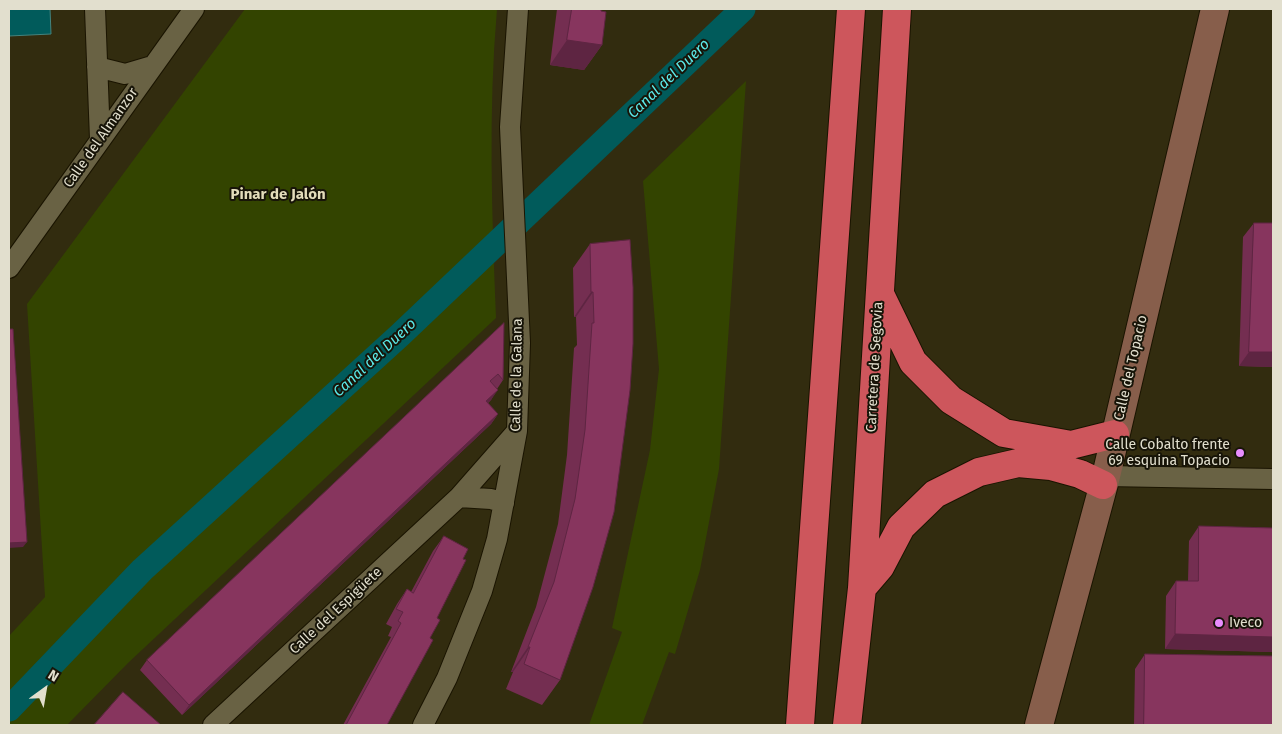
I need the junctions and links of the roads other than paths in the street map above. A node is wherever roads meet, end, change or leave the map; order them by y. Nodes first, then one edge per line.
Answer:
1 (95, 9) edge
2 (194, 9) edge
3 (518, 9) edge
4 (852, 9) edge
5 (896, 9) edge
6 (1214, 9) edge
7 (97, 66) junction
8 (152, 66) junction
9 (100, 139) junction
10 (9, 268) edge
11 (880, 294) junction
12 (517, 431) junction
13 (1116, 434) junction
14 (1273, 479) edge
15 (1104, 481) junction
16 (459, 498) junction
17 (504, 504) junction
18 (862, 588) junction
19 (213, 725) edge
20 (423, 725) edge
21 (800, 725) edge
22 (846, 725) edge
23 (1039, 725) edge

1 - 7 street
2 - 8 street, Calle del Almanzor
3 - 12 street, Calle de la Galana
4 - 21 highway
5 - 11 highway, Carretera de Segovia
6 - 13 street, Calle del Topacio
7 - 8 street
7 - 9 street
8 - 9 street, Calle del Almanzor
9 - 10 street, Calle del Almanzor
11 - 13 highway
11 - 18 highway, Carretera de Segovia
12 - 16 street, Calle del Espigüete
12 - 17 street, Calle de la Galana
13 - 15 street, Calle del Topacio
14 - 15 street
15 - 18 highway
15 - 23 street, Calle del Topacio
16 - 17 street
16 - 19 street, Calle del Espigüete
17 - 20 street, Calle de la Galana
18 - 22 highway, Carretera de Segovia

